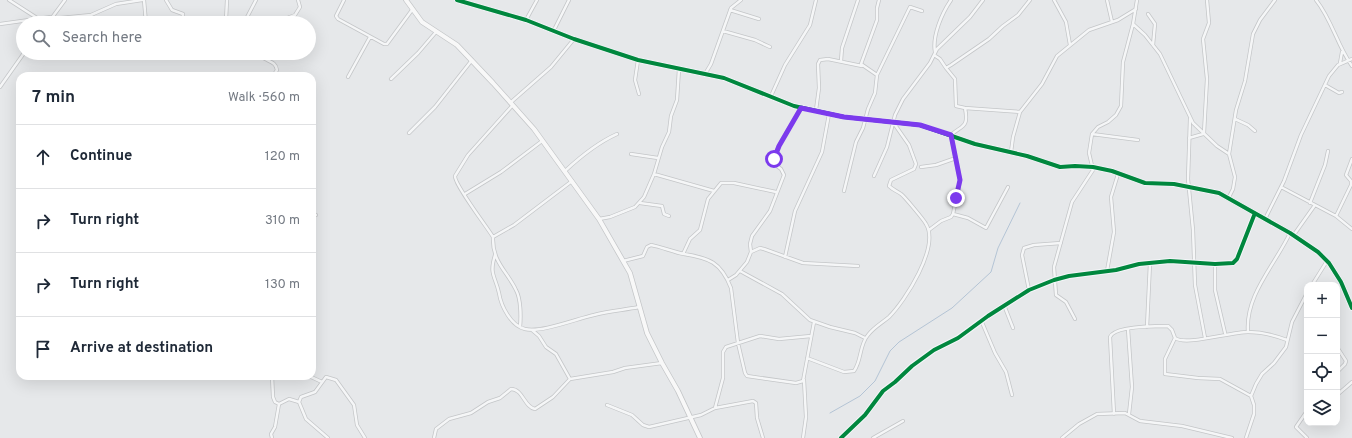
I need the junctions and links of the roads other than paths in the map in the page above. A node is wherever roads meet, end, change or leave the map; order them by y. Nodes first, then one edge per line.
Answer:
1 (8, 0) edge
2 (65, 0) edge
3 (113, 0) edge
4 (143, 0) edge
5 (166, 0) edge
6 (227, 0) edge
7 (256, 0) edge
8 (298, 0) edge
9 (344, 0) edge
10 (406, 0) edge
11 (457, 0) edge
12 (537, 0) edge
13 (569, 0) edge
14 (741, 0) edge
15 (816, 0) edge
16 (858, 0) edge
17 (879, 0) edge
18 (951, 0) edge
19 (983, 0) edge
20 (1030, 0) edge
21 (1054, 0) edge
22 (1107, 0) edge
23 (1137, 0) edge
24 (1207, 0) edge
25 (1274, 0) edge
26 (1316, 0) edge
27 (116, 4) junction
28 (1136, 9) junction
29 (412, 10) junction
30 (730, 10) junction
31 (922, 11) dead end
32 (1148, 14) dead end
33 (32, 16) edge
34 (53, 16) edge
35 (78, 16) edge
36 (145, 16) edge
37 (183, 16) edge
38 (226, 16) edge
39 (248, 16) edge
40 (292, 16) edge
41 (759, 19) dead end
42 (526, 20) junction
43 (16, 22) edge
44 (1112, 22) junction
45 (0, 24) edge
46 (1133, 24) junction
47 (554, 30) junction
48 (723, 31) junction
49 (437, 32) junction
50 (370, 37) junction
51 (574, 39) junction
52 (1070, 45) junction
53 (1153, 45) junction
54 (770, 47) dead end
55 (1342, 52) junction
56 (935, 53) junction
57 (1352, 59) edge
58 (19, 60) edge
59 (267, 60) edge
60 (472, 60) junction
61 (638, 60) junction
62 (841, 61) junction
63 (1349, 61) junction
64 (1340, 64) junction
65 (862, 66) junction
66 (1352, 66) edge
67 (946, 68) junction
68 (679, 69) junction
69 (276, 72) edge
70 (705, 74) junction
71 (877, 74) junction
72 (348, 77) dead end
73 (391, 79) dead end
74 (1325, 85) junction
75 (0, 87) edge
76 (1342, 92) dead end
77 (639, 94) dead end
78 (771, 97) junction
79 (511, 105) junction
80 (801, 108) junction
81 (965, 108) junction
82 (816, 111) junction
83 (1020, 112) junction
84 (829, 114) junction
85 (866, 118) junction
86 (1190, 119) junction
87 (1235, 119) junction
88 (893, 121) junction
89 (1255, 131) dead end
90 (409, 133) dead end
91 (617, 134) dead end
92 (1092, 134) junction
93 (1204, 134) junction
94 (951, 135) junction
95 (1189, 138) junction
96 (1138, 140) dead end
97 (542, 141) junction
98 (1328, 151) dead end
99 (1011, 152) junction
100 (631, 154) dead end
101 (1229, 154) junction
102 (658, 158) junction
103 (956, 158) junction
104 (1352, 159) edge
105 (921, 167) dead end
106 (1093, 167) junction
107 (565, 171) junction
108 (654, 174) junction
109 (1118, 174) junction
110 (874, 176) dead end
111 (572, 181) junction
112 (1188, 186) junction
113 (1008, 187) dead end
114 (1282, 187) junction
115 (714, 191) junction
116 (844, 191) dead end
117 (776, 192) junction
118 (465, 194) junction
119 (1229, 197) junction
120 (640, 203) junction
121 (1310, 203) junction
122 (1315, 205) junction
123 (1255, 213) junction
124 (953, 214) junction
125 (669, 216) dead end
126 (1336, 216) junction
127 (599, 218) junction
128 (1264, 219) junction
129 (1352, 229) edge
130 (929, 230) junction
131 (1292, 235) junction
132 (493, 237) junction
133 (1061, 243) junction
134 (751, 252) junction
135 (683, 254) junction
136 (495, 255) junction
137 (785, 257) junction
138 (1326, 261) junction
139 (623, 262) junction
140 (1194, 262) junction
141 (1150, 264) junction
142 (1215, 264) junction
143 (858, 266) dead end
144 (740, 271) junction
145 (1107, 271) junction
146 (728, 280) junction
147 (1054, 280) junction
148 (1314, 282) edge
149 (1029, 290) junction
150 (1304, 298) edge
151 (1004, 305) junction
152 (640, 307) junction
153 (1352, 308) edge
154 (1075, 319) dead end
155 (981, 320) junction
156 (814, 322) junction
157 (1147, 327) junction
158 (520, 328) junction
159 (1013, 328) dead end
160 (1128, 329) junction
161 (532, 330) junction
162 (1248, 332) junction
163 (1225, 333) junction
164 (811, 336) junction
165 (865, 338) junction
166 (1175, 338) junction
167 (1205, 338) junction
168 (1287, 340) junction
169 (738, 343) junction
170 (1340, 352) edge
171 (807, 358) junction
172 (662, 363) junction
173 (1340, 369) edge
174 (316, 379) edge
175 (570, 379) junction
176 (272, 380) edge
177 (804, 380) junction
178 (322, 382) junction
179 (1352, 382) edge
180 (1340, 392) edge
181 (1012, 395) dead end
182 (1251, 396) junction
183 (298, 402) junction
184 (279, 404) junction
185 (607, 405) dead end
186 (715, 408) junction
187 (1114, 414) junction
188 (1129, 414) junction
189 (1304, 415) edge
190 (691, 416) junction
191 (904, 421) dead end
192 (272, 438) edge
193 (328, 438) edge
194 (365, 438) edge
195 (434, 438) edge
196 (700, 438) edge
197 (763, 438) edge
198 (803, 438) edge
199 (842, 438) edge
200 (873, 438) edge
201 (1062, 438) edge
202 (1232, 438) edge
203 (1246, 438) edge
204 (1307, 438) edge

1 - 33 street
2 - 34 street
3 - 27 street
4 - 27 street
4 - 36 street
5 - 37 street
6 - 38 street
7 - 39 street
8 - 40 street
9 - 50 street
10 - 29 street
11 - 42 street
12 - 42 street
13 - 47 street
14 - 30 street
15 - 78 street
16 - 62 street
17 - 65 street
18 - 56 street
19 - 56 street
20 - 67 street
21 - 52 street
22 - 44 street
23 - 28 street
24 - 93 street
25 - 87 street
26 - 55 street
27 - 35 street
28 - 44 street
28 - 46 street
29 - 49 street
29 - 50 street
30 - 41 street
30 - 48 street
31 - 71 street
32 - 53 street
42 - 47 street
43 - 45 street
44 - 52 street
46 - 53 street
46 - 92 street
47 - 51 street
48 - 54 street
48 - 70 street
49 - 60 street
49 - 73 street
50 - 72 street
51 - 61 street
51 - 79 street
52 - 83 street
53 - 86 street
55 - 63 street
55 - 64 street
56 - 67 street
56 - 88 street
57 - 63 street
58 - 75 street
59 - 69 street
60 - 79 street
60 - 90 street
61 - 68 street
61 - 77 street
62 - 65 street
62 - 82 street
63 - 64 street
63 - 66 street
64 - 74 street
65 - 71 street
67 - 81 street
68 - 70 street
68 - 102 street
70 - 78 street
71 - 85 street
74 - 76 street
74 - 114 street
78 - 80 street
79 - 97 street
79 - 118 street
80 - 82 street
80 - 117 street
81 - 83 street
81 - 94 street
82 - 84 street
83 - 99 street
84 - 85 street
84 - 137 street
85 - 88 street
85 - 116 street
86 - 93 street
86 - 95 street
87 - 89 street
87 - 101 street
88 - 94 street
88 - 110 street
88 - 130 street
91 - 107 street
92 - 96 street
92 - 106 street
93 - 95 street
93 - 101 street
94 - 99 street
94 - 103 street
95 - 112 street
97 - 107 street
97 - 118 street
98 - 121 street
99 - 106 street
100 - 102 street
101 - 119 street
102 - 108 street
103 - 105 street
103 - 124 street
104 - 126 street
106 - 109 street
106 - 133 street
107 - 111 street
108 - 115 street
108 - 120 street
109 - 112 street
109 - 145 street
111 - 127 street
111 - 132 street
112 - 119 street
112 - 140 street
113 - 124 street
114 - 121 street
114 - 128 street
115 - 117 street
115 - 135 street
117 - 134 street
118 - 132 street
119 - 123 street
120 - 125 street
120 - 127 street
121 - 122 street
122 - 126 street
122 - 131 street
123 - 128 street
123 - 142 street
124 - 130 street
126 - 129 street
127 - 139 street
128 - 131 street
130 - 165 street
131 - 138 street
131 - 162 street
132 - 136 street
133 - 147 street
133 - 149 street
134 - 137 street
134 - 144 street
135 - 139 street
135 - 146 street
136 - 158 street
136 - 158 street
137 - 143 street
138 - 148 street
138 - 153 street
139 - 152 street
140 - 141 street
140 - 142 street
140 - 167 street
141 - 145 street
141 - 157 street
142 - 163 street
144 - 146 street
144 - 156 street
145 - 147 street
146 - 169 street
147 - 149 street
147 - 154 street
149 - 151 street
150 - 168 street
151 - 155 street
151 - 159 street
152 - 161 street
152 - 172 street
155 - 181 street
155 - 199 street
156 - 164 street
156 - 165 street
157 - 160 street
157 - 166 street
158 - 161 street
160 - 187 street
160 - 188 street
161 - 175 street
162 - 163 street
162 - 168 street
163 - 167 street
164 - 169 street
164 - 171 street
165 - 171 street
166 - 167 street
166 - 182 street
168 - 182 street
169 - 177 street
169 - 186 street
170 - 173 street
171 - 177 street
172 - 175 street
172 - 190 street
174 - 178 street
175 - 195 street
176 - 184 street
177 - 198 street
178 - 183 street
178 - 194 street
179 - 180 street
182 - 203 street
183 - 184 street
183 - 193 street
184 - 192 street
185 - 190 street
186 - 190 street
186 - 197 street
187 - 188 street
187 - 201 street
188 - 202 street
189 - 204 street
190 - 196 street
191 - 200 street

